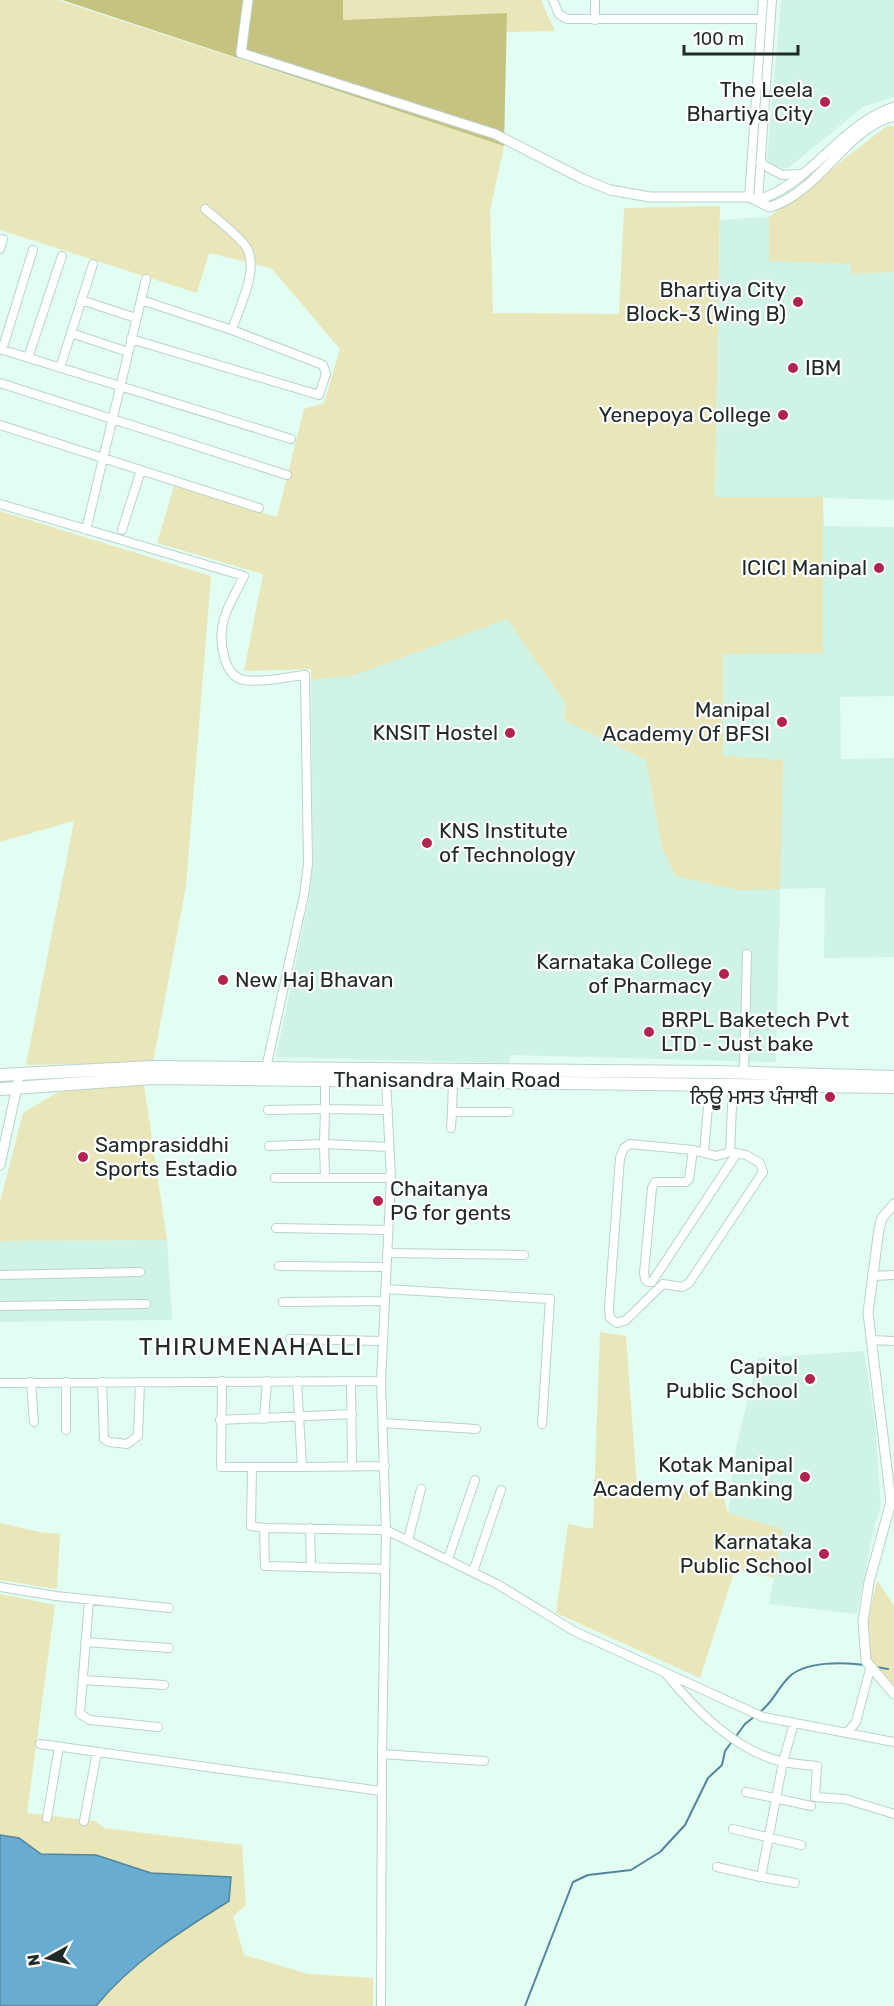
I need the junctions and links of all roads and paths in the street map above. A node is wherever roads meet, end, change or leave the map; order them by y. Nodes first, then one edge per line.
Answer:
1 (248, 0) edge
2 (553, 0) edge
3 (595, 0) edge
4 (763, 0) edge
5 (772, 0) edge
6 (760, 19) junction
7 (595, 20) junction
8 (761, 68) junction
9 (894, 107) edge
10 (894, 116) edge
11 (760, 163) junction
12 (804, 173) junction
13 (753, 199) junction
14 (205, 209) dead end
15 (3, 239) dead end
16 (0, 249) edge
17 (33, 250) dead end
18 (62, 256) dead end
19 (93, 264) dead end
20 (146, 279) dead end
21 (81, 300) junction
22 (141, 300) junction
23 (136, 318) junction
24 (232, 330) junction
25 (71, 333) junction
26 (131, 339) junction
27 (1, 349) edge
28 (128, 352) junction
29 (28, 358) junction
30 (60, 368) junction
31 (0, 383) edge
32 (120, 388) junction
33 (112, 419) junction
34 (0, 425) edge
35 (291, 440) dead end
36 (103, 458) junction
37 (141, 470) junction
38 (287, 475) dead end
39 (0, 504) edge
40 (260, 508) dead end
41 (86, 530) junction
42 (122, 530) dead end
43 (747, 954) dead end
44 (266, 1068) junction
45 (744, 1072) junction
46 (20, 1074) junction
47 (386, 1074) junction
48 (0, 1075) edge
49 (894, 1077) edge
50 (325, 1079) junction
51 (453, 1081) junction
52 (710, 1083) junction
53 (733, 1083) junction
54 (17, 1087) junction
55 (894, 1087) edge
56 (0, 1089) edge
57 (325, 1109) junction
58 (268, 1110) dead end
59 (388, 1110) junction
60 (452, 1112) junction
61 (509, 1112) dead end
62 (451, 1128) dead end
63 (324, 1144) junction
64 (269, 1146) dead end
65 (389, 1147) junction
66 (693, 1150) junction
67 (704, 1153) junction
68 (733, 1153) junction
69 (0, 1165) edge
70 (275, 1178) dead end
71 (325, 1178) junction
72 (391, 1178) junction
73 (894, 1204) edge
74 (276, 1228) dead end
75 (388, 1230) junction
76 (387, 1253) junction
77 (524, 1255) dead end
78 (279, 1266) dead end
79 (386, 1267) junction
80 (140, 1272) dead end
81 (0, 1275) edge
82 (894, 1275) edge
83 (872, 1276) junction
84 (385, 1289) junction
85 (385, 1301) junction
86 (283, 1302) dead end
87 (146, 1304) dead end
88 (0, 1306) edge
89 (290, 1339) dead end
90 (871, 1340) junction
91 (383, 1341) junction
92 (894, 1341) edge
93 (381, 1380) junction
94 (222, 1381) junction
95 (267, 1381) junction
96 (297, 1381) junction
97 (351, 1381) junction
98 (31, 1382) junction
99 (66, 1382) junction
100 (102, 1382) junction
101 (140, 1382) junction
102 (0, 1383) edge
103 (351, 1414) junction
104 (299, 1417) junction
105 (264, 1419) junction
106 (220, 1420) junction
107 (34, 1422) dead end
108 (383, 1423) junction
109 (542, 1424) dead end
110 (476, 1429) dead end
111 (66, 1430) dead end
112 (385, 1466) junction
113 (252, 1467) junction
114 (302, 1467) junction
115 (352, 1467) junction
116 (475, 1480) dead end
117 (421, 1489) dead end
118 (501, 1490) dead end
119 (264, 1528) junction
120 (310, 1528) junction
121 (386, 1530) junction
122 (408, 1540) junction
123 (448, 1560) junction
124 (311, 1567) junction
125 (385, 1569) junction
126 (473, 1572) junction
127 (0, 1587) edge
128 (89, 1600) junction
129 (169, 1608) dead end
130 (86, 1642) junction
131 (169, 1648) dead end
132 (868, 1665) junction
133 (664, 1672) junction
134 (83, 1680) junction
135 (164, 1685) dead end
136 (894, 1694) edge
137 (794, 1723) junction
138 (159, 1727) dead end
139 (847, 1733) junction
140 (894, 1742) edge
141 (40, 1744) dead end
142 (59, 1747) junction
143 (97, 1752) junction
144 (382, 1754) junction
145 (484, 1761) dead end
146 (783, 1762) junction
147 (381, 1791) junction
148 (746, 1792) dead end
149 (776, 1798) junction
150 (811, 1806) dead end
151 (894, 1814) edge
152 (47, 1818) dead end
153 (84, 1821) dead end
154 (733, 1829) dead end
155 (768, 1838) junction
156 (801, 1845) dead end
157 (717, 1867) dead end
158 (760, 1877) junction
159 (795, 1883) dead end
160 (381, 2006) edge

1 - 13 street
2 - 7 street
3 - 7 street
4 - 6 street
5 - 8 street
6 - 7 street
6 - 8 street
8 - 11 street
8 - 13 street
9 - 12 street
10 - 13 street
11 - 12 street
11 - 13 street
12 - 13 street
14 - 24 street
15 - 16 street
17 - 27 street
18 - 29 street
19 - 21 street
20 - 22 street
21 - 23 street
21 - 25 street
22 - 23 street
22 - 24 street
23 - 26 street
24 - 26 street
25 - 28 street
25 - 30 street
26 - 28 street
27 - 29 street
28 - 32 street
29 - 30 street
30 - 32 street
31 - 33 street
32 - 33 street
32 - 35 street
33 - 36 street
33 - 38 street
34 - 36 street
36 - 37 street
36 - 41 street
37 - 40 street
37 - 42 street
39 - 41 street
41 - 44 street
43 - 45 street
44 - 46 main road, Thanisandra Main Road
44 - 47 main road, Thanisandra Main Road
45 - 47 main road, Thanisandra Main Road
45 - 49 main road, Thanisandra Main Road
46 - 48 main road, Thanisandra Main Road
46 - 54 street
47 - 50 main road, Thanisandra Main Road
47 - 51 main road, Thanisandra Main Road
47 - 59 street
50 - 54 main road, Thanisandra Main Road
50 - 57 street
51 - 52 main road, Thanisandra Main Road
51 - 60 street
52 - 53 main road, Thanisandra Main Road
52 - 67 street
53 - 55 main road, Thanisandra Main Road
53 - 68 street
54 - 56 main road, Thanisandra Main Road
54 - 69 street
57 - 58 street
57 - 59 street
57 - 63 street
59 - 65 street
60 - 61 street
60 - 62 street
63 - 64 street
63 - 65 street
63 - 71 street
65 - 72 street
66 - 67 street
66 - 68 street
66 - 68 street
67 - 68 street
70 - 71 street
71 - 72 street
72 - 75 street
73 - 83 street
74 - 75 street
75 - 76 street
76 - 77 street
76 - 79 street
78 - 79 street
79 - 84 street
80 - 81 street
82 - 83 street
83 - 90 street
84 - 85 street
84 - 109 street
85 - 86 street
85 - 91 street
87 - 88 street
89 - 91 street
90 - 92 street
90 - 132 street
91 - 93 street
93 - 97 street
93 - 108 street
94 - 95 street
94 - 101 street
94 - 106 street
95 - 96 street
95 - 105 street
96 - 97 street
96 - 104 street
97 - 103 street
98 - 99 street
98 - 102 street
98 - 107 street
99 - 100 street
99 - 111 street
100 - 101 street
100 - 101 street
103 - 104 street
103 - 115 street
104 - 105 street
104 - 114 street
105 - 106 street
106 - 113 street
108 - 110 street
108 - 112 street
112 - 115 street
112 - 121 street
113 - 114 street
113 - 119 street
114 - 115 street
116 - 123 street
117 - 122 street
118 - 126 street
119 - 120 street
119 - 124 street
120 - 121 street
120 - 124 street
121 - 122 street
121 - 125 street
122 - 123 street
123 - 126 street
124 - 125 street
125 - 144 street
126 - 133 street
127 - 128 street
128 - 129 street
128 - 130 street
130 - 131 street
130 - 134 street
132 - 136 street
132 - 139 street
133 - 137 street
133 - 146 street
134 - 135 street
134 - 138 street
137 - 139 street
137 - 146 street
139 - 140 street
141 - 142 street
142 - 143 street
142 - 152 street
143 - 147 street
143 - 153 street
144 - 145 street
144 - 147 street
146 - 149 street
146 - 151 street
147 - 160 street
148 - 149 street
149 - 150 street
149 - 155 street
154 - 155 street
155 - 156 street
155 - 158 street
157 - 158 street
158 - 159 street

